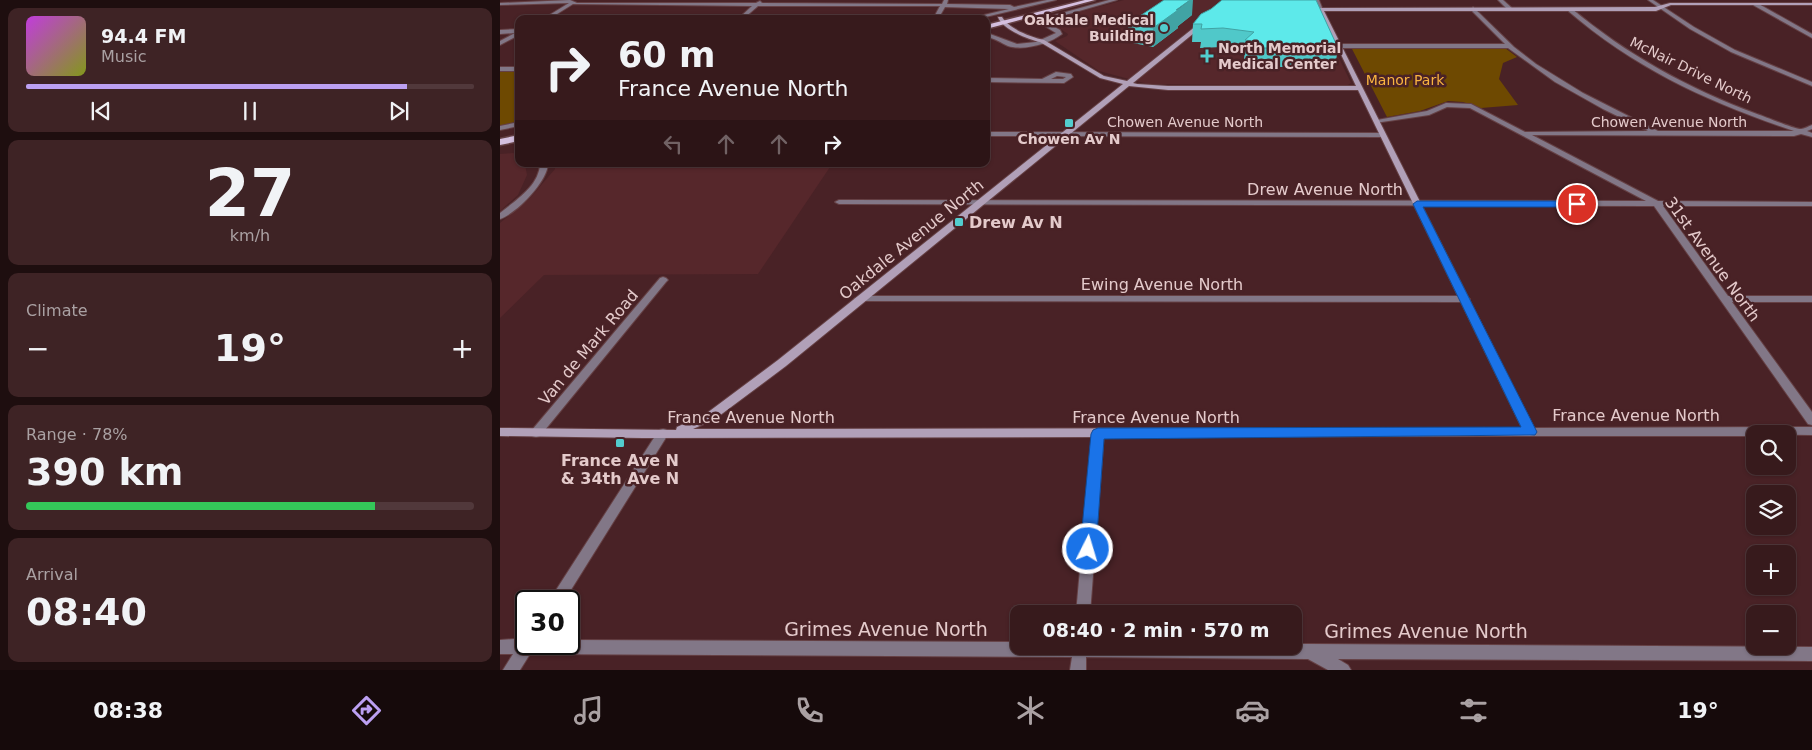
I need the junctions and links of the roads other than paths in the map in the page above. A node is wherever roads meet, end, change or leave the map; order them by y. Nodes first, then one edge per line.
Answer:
1 (762, 0) edge
2 (1054, 0) edge
3 (1072, 0) edge
4 (1092, 0) edge
5 (1116, 0) edge
6 (1317, 0) edge
7 (1500, 0) edge
8 (1650, 0) edge
9 (1660, 0) edge
10 (575, 1) edge
11 (945, 2) edge
12 (500, 4) edge
13 (756, 5) junction
14 (1758, 5) junction
15 (1812, 5) edge
16 (1662, 7) junction
17 (1013, 9) junction
18 (1321, 9) junction
19 (1473, 10) junction
20 (1510, 10) junction
21 (1568, 10) junction
22 (552, 15) edge
23 (745, 15) edge
24 (937, 15) edge
25 (987, 15) edge
26 (1210, 17) edge
27 (1001, 20) junction
28 (990, 21) edge
29 (1011, 21) junction
30 (990, 25) edge
31 (500, 32) edge
32 (515, 33) edge
33 (515, 35) edge
34 (990, 35) edge
35 (1812, 36) edge
36 (1042, 41) junction
37 (500, 44) edge
38 (1339, 46) junction
39 (1508, 46) junction
40 (500, 69) edge
41 (515, 69) edge
42 (990, 80) edge
43 (1044, 80) dead end
44 (1126, 84) junction
45 (1812, 84) edge
46 (1361, 88) junction
47 (1377, 122) junction
48 (515, 125) edge
49 (1812, 127) edge
50 (500, 128) edge
51 (1802, 132) junction
52 (990, 134) edge
53 (1065, 134) junction
54 (1525, 134) junction
55 (1658, 134) junction
56 (1383, 135) junction
57 (1812, 135) edge
58 (515, 139) edge
59 (500, 142) edge
60 (515, 146) edge
61 (500, 150) edge
62 (544, 167) edge
63 (839, 202) dead end
64 (980, 203) junction
65 (1417, 204) junction
66 (1656, 204) junction
67 (1812, 204) edge
68 (500, 217) edge
69 (663, 280) dead end
70 (860, 299) junction
71 (1464, 299) junction
72 (1724, 299) junction
73 (1812, 299) edge
74 (1812, 421) edge
75 (1812, 431) edge
76 (500, 432) edge
77 (1530, 432) junction
78 (536, 433) junction
79 (668, 433) junction
80 (1098, 434) junction
81 (563, 590) edge
82 (1084, 605) edge
83 (515, 646) edge
84 (580, 646) edge
85 (500, 647) edge
86 (1010, 648) edge
87 (1302, 650) edge
88 (1308, 650) junction
89 (1812, 654) edge
90 (521, 655) edge
91 (1079, 655) edge
92 (511, 670) edge
93 (1078, 670) edge
94 (1343, 670) edge

1 - 13 street
2 - 17 street
3 - 27 main road
4 - 29 main road
5 - 36 street
6 - 18 street
7 - 20 street
8 - 16 street
9 - 16 street
10 - 12 street
10 - 13 street
10 - 22 street
11 - 13 street
11 - 17 street
11 - 24 street
13 - 23 street
14 - 15 street
14 - 16 street
14 - 35 street
16 - 21 street
16 - 45 street
17 - 25 street
18 - 19 street
18 - 38 street
19 - 20 street
19 - 39 street
20 - 21 street
21 - 51 street, McNair Drive North
26 - 44 street, Oakdale Avenue North
27 - 28 main road
27 - 29 main road
27 - 30 main road
27 - 36 street
29 - 36 street
31 - 32 street
33 - 37 street
34 - 36 street
36 - 44 street
38 - 39 street
38 - 46 street
39 - 55 street
40 - 41 street
42 - 43 street
44 - 46 street
44 - 53 street, Oakdale Avenue North
46 - 47 street
47 - 54 street, 31st Avenue North
47 - 56 street
48 - 50 street
49 - 51 street, Chowen Avenue North
51 - 55 street, Chowen Avenue North
51 - 57 street, McNair Drive North
52 - 53 street, Chowen Avenue North
53 - 56 street, Chowen Avenue North
53 - 64 street, Oakdale Avenue North
54 - 55 street, Chowen Avenue North
54 - 66 street, 31st Avenue North
56 - 65 street
58 - 59 main road
60 - 61 main road
62 - 68 street
63 - 64 street, Drew Avenue North
64 - 65 street, Drew Avenue North
64 - 70 street, Oakdale Avenue North
65 - 66 street, Drew Avenue North
65 - 71 street
66 - 67 street, Drew Avenue North
66 - 72 street, 31st Avenue North
69 - 78 street, Van de Mark Road
70 - 71 street, Ewing Avenue North
70 - 79 street, Oakdale Avenue North
71 - 77 street
72 - 73 street
72 - 74 street, 31st Avenue North
75 - 77 street, France Avenue North
76 - 78 street, France Avenue North
77 - 80 street, France Avenue North
78 - 79 street, France Avenue North
79 - 80 street, France Avenue North
79 - 81 street
80 - 82 street
83 - 85 street, Grimes Avenue North
84 - 86 street, Grimes Avenue North
87 - 88 street, Grimes Avenue North
88 - 89 street, Grimes Avenue North
88 - 94 street
90 - 92 street
91 - 93 street

